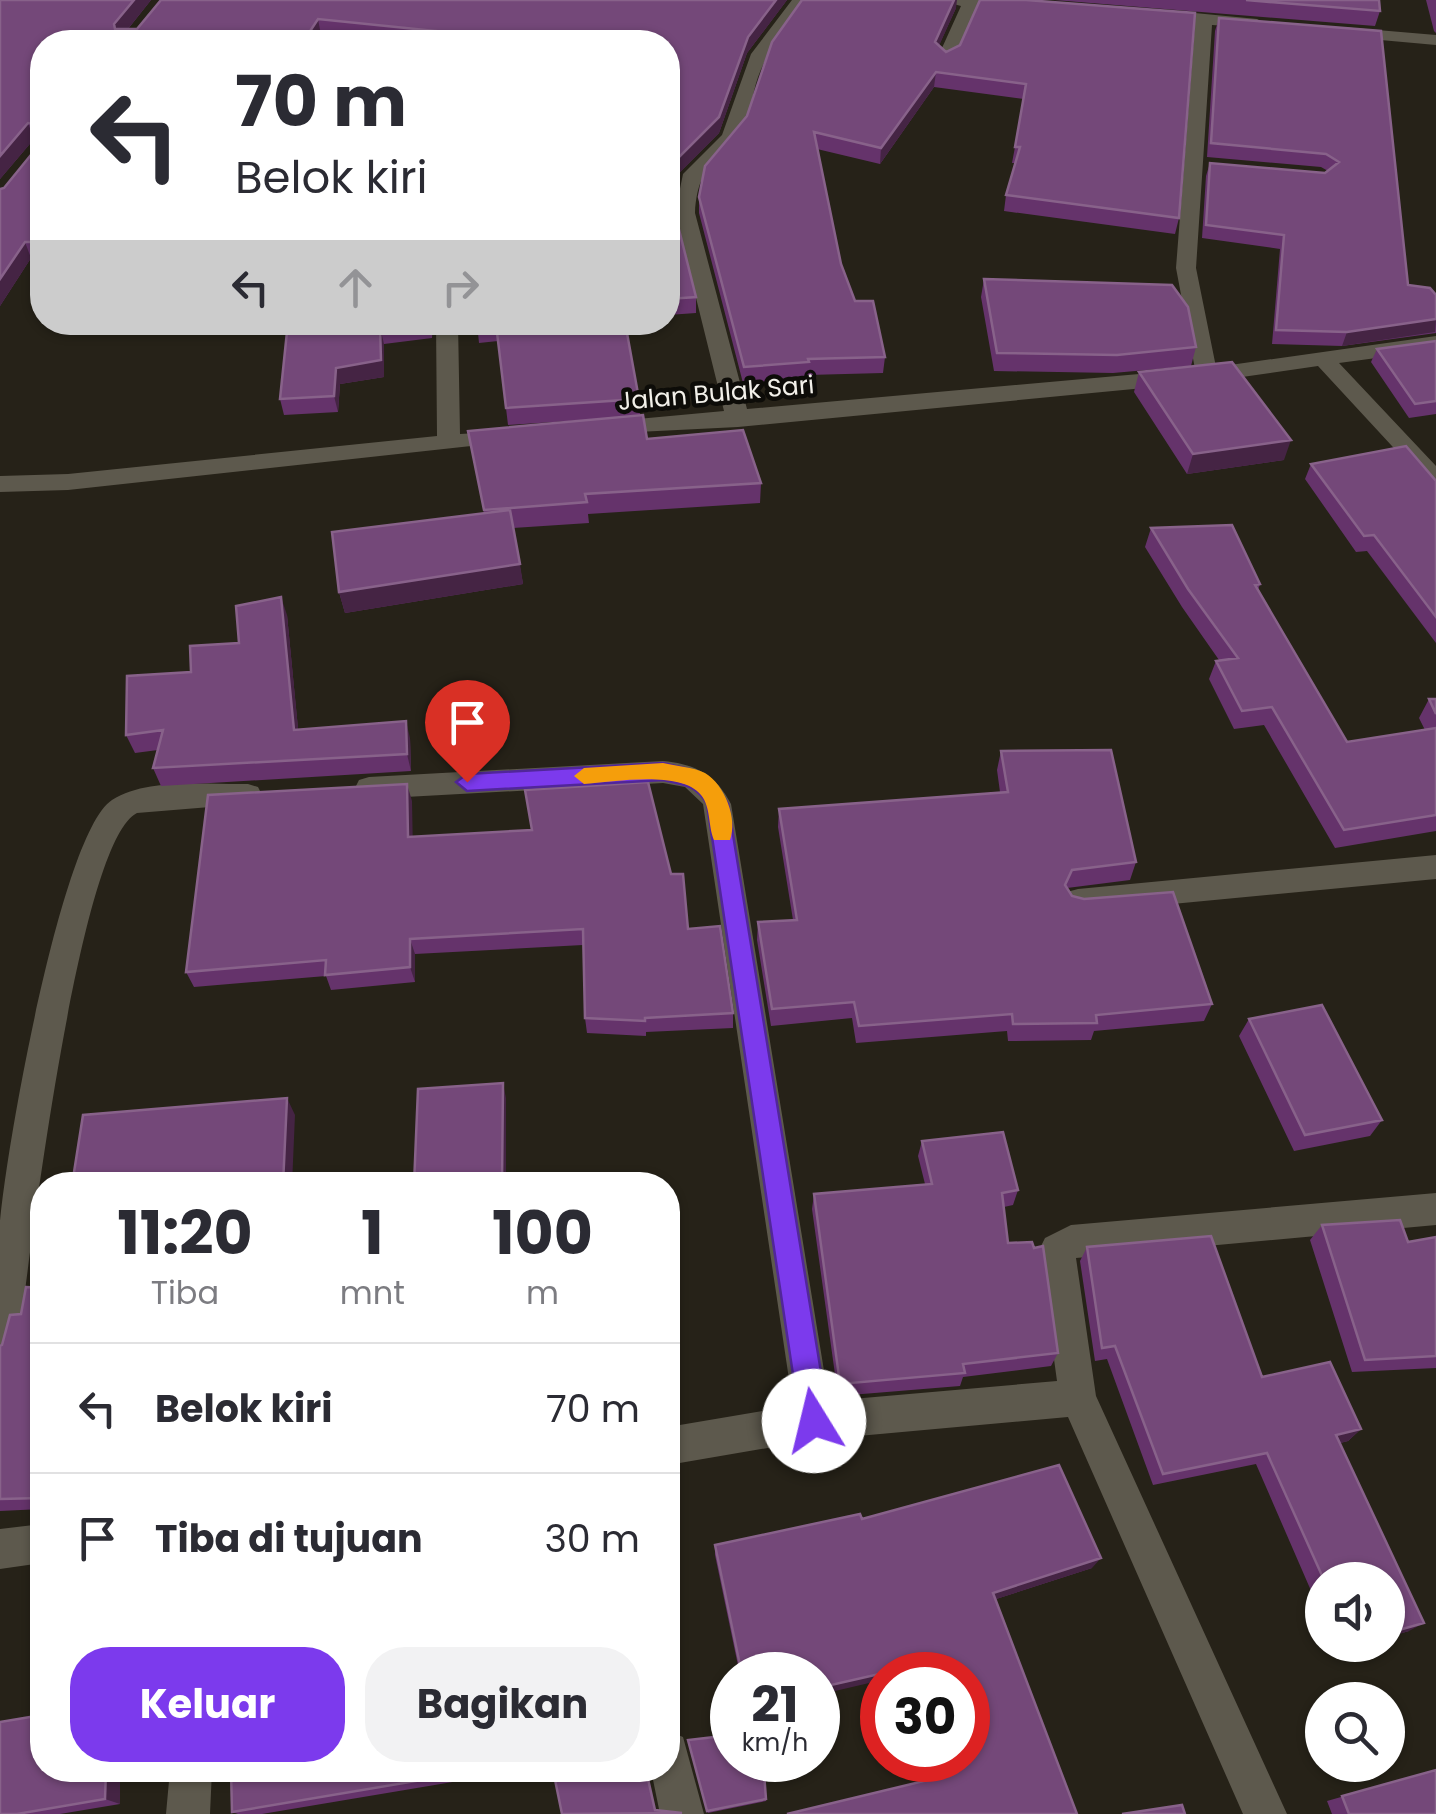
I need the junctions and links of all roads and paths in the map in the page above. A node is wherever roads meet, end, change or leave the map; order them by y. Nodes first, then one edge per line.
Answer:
1 (801, 0) edge
2 (946, 0) edge
3 (971, 2) edge
4 (1038, 10) edge
5 (1129, 13) edge
6 (1204, 19) junction
7 (1281, 26) edge
8 (1320, 30) edge
9 (1436, 40) edge
10 (946, 59) edge
11 (447, 335) edge
12 (1436, 344) edge
13 (1324, 360) junction
14 (1207, 375) junction
15 (738, 420) junction
16 (584, 430) edge
17 (526, 434) edge
18 (449, 440) junction
19 (1436, 480) edge
20 (0, 484) edge
21 (330, 790) edge
22 (271, 793) edge
23 (1436, 867) edge
24 (1078, 900) edge
25 (1436, 1209) edge
26 (0, 1344) edge
27 (1078, 1398) junction
28 (814, 1421) junction
29 (680, 1444) edge
30 (30, 1545) edge
31 (0, 1549) edge
32 (189, 1782) edge
33 (675, 1782) edge
34 (188, 1814) edge
35 (682, 1814) edge
36 (1265, 1814) edge

1 - 15 street
2 - 3 street
3 - 4 street
3 - 10 street
5 - 6 street
6 - 7 street
6 - 14 street
8 - 9 street
11 - 18 street
12 - 13 street, Jalan Bulak Sari
13 - 14 street, Jalan Bulak Sari
13 - 19 street
14 - 15 street, Jalan Bulak Sari
15 - 16 street, Jalan Bulak Sari
17 - 18 street
18 - 20 street
21 - 28 street
22 - 26 street
23 - 24 street
25 - 27 street
27 - 28 street
27 - 36 street
28 - 29 street
30 - 31 street
32 - 34 street
33 - 35 street

